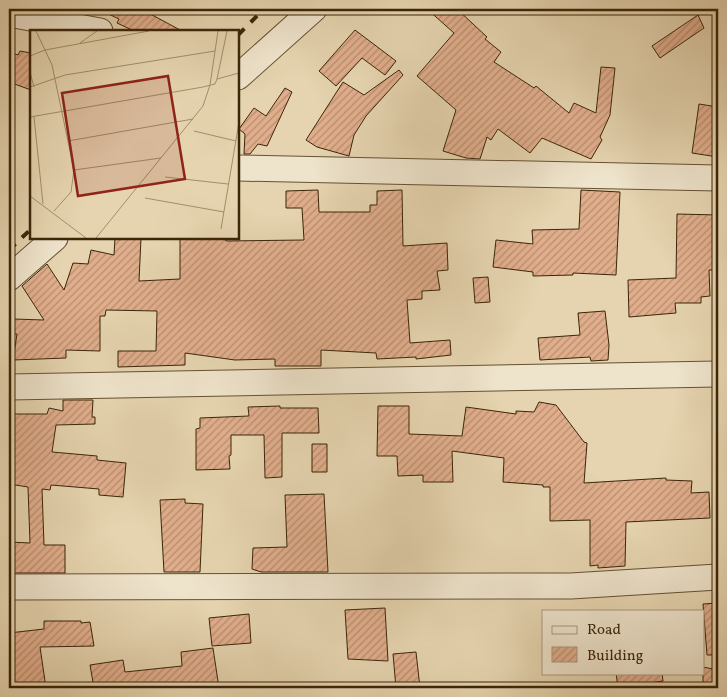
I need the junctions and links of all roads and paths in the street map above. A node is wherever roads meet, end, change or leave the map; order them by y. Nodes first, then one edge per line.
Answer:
1 (314, 9) edge
2 (9, 14) edge
3 (95, 30) edge
4 (239, 76) edge
5 (239, 168) edge
6 (718, 178) edge
7 (54, 239) edge
8 (9, 278) edge
9 (718, 374) edge
10 (9, 386) edge
11 (718, 576) edge
12 (9, 587) edge

1 - 4 street
2 - 3 street
5 - 6 street
7 - 8 street
9 - 10 street
11 - 12 street

